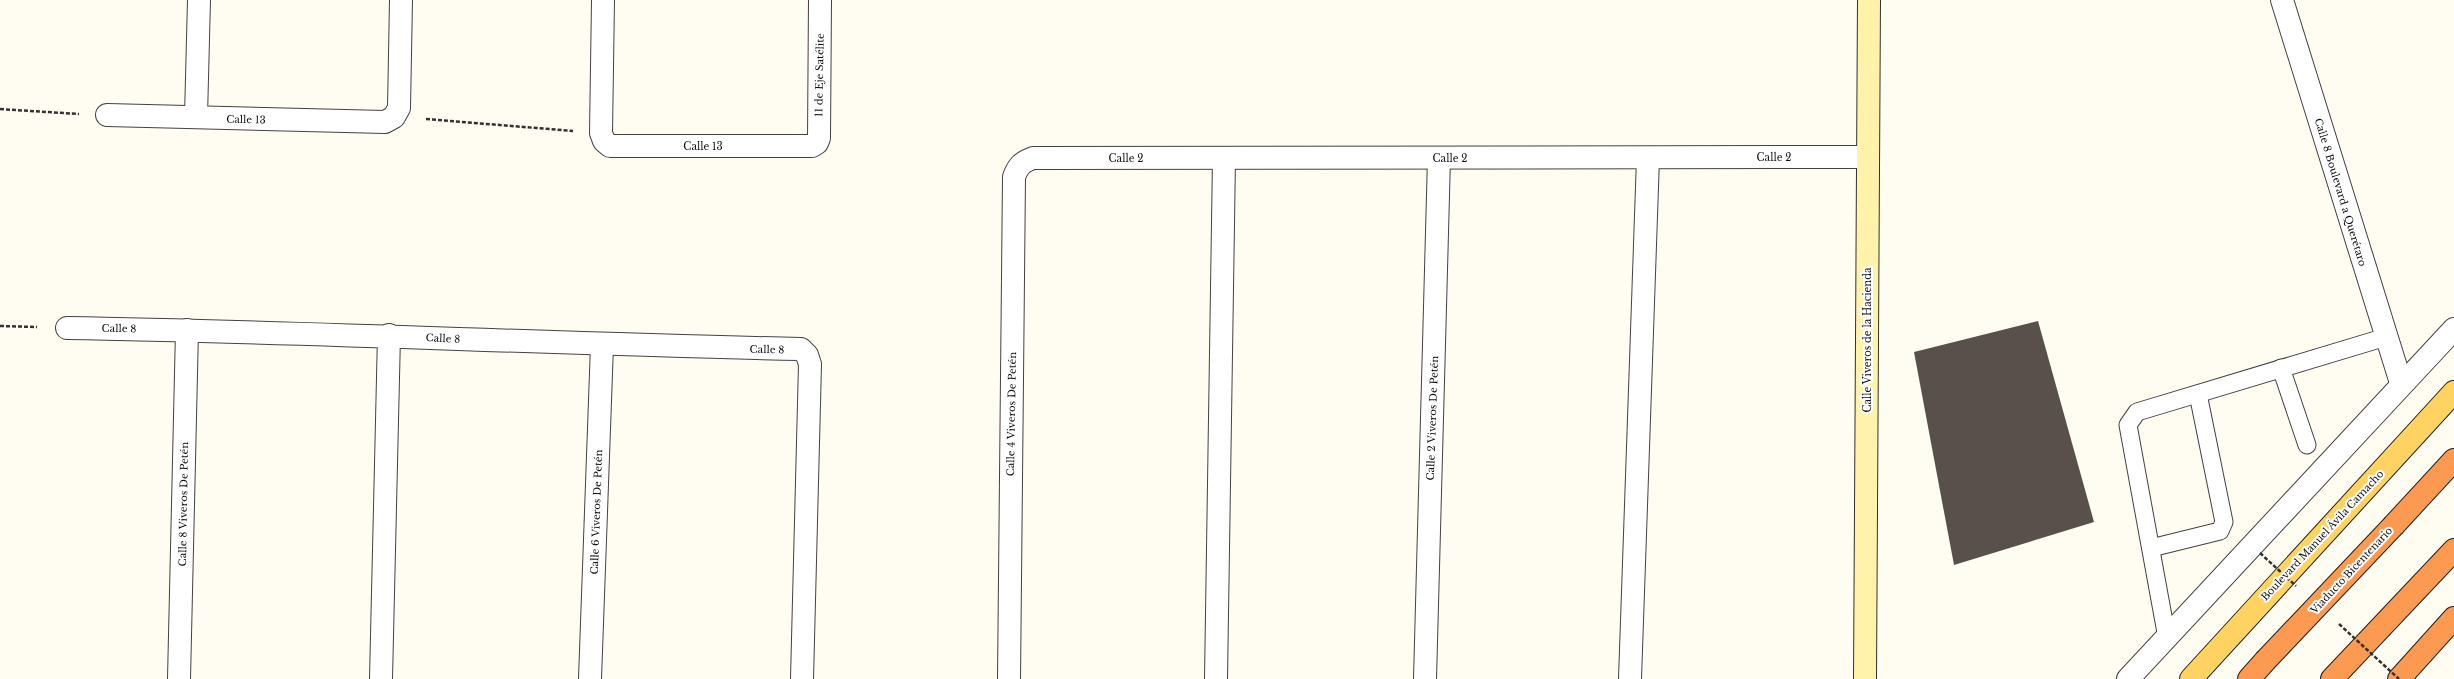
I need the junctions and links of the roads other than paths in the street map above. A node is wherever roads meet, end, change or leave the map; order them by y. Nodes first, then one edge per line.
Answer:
1 (199, 0) edge
2 (402, 0) edge
3 (604, 0) edge
4 (820, 0) edge
5 (1869, 0) edge
6 (2282, 0) edge
7 (107, 115) road end
8 (196, 118) junction
9 (812, 146) joint
10 (1868, 157) junction
11 (1032, 158) joint
12 (1224, 158) junction
13 (1439, 158) junction
14 (1648, 158) junction
15 (67, 328) road end
16 (2454, 328) edge
17 (187, 330) junction
18 (389, 335) junction
19 (2386, 337) junction
20 (602, 345) junction
21 (2282, 368) junction
22 (2401, 383) junction
23 (2454, 392) edge
24 (2198, 394) junction
25 (2307, 445) dead end
26 (2454, 460) edge
27 (2151, 548) junction
28 (2454, 550) edge
29 (2454, 618) edge
30 (2166, 638) junction
31 (179, 679) edge
32 (381, 679) edge
33 (590, 679) edge
34 (802, 679) edge
35 (1009, 679) edge
36 (1216, 679) edge
37 (1425, 679) edge
38 (1630, 679) edge
39 (1865, 679) edge
40 (2128, 679) edge
41 (2191, 679) edge
42 (2249, 679) edge
43 (2332, 679) edge
44 (2399, 679) edge

1 - 8 street
2 - 8 street, Calle 13
3 - 9 street, Calle 13
4 - 9 street, 11 de Eje Satélite
5 - 10 main road, Calle Viveros de la Hacienda
6 - 19 street, Calle 8 Boulevard a Querétaro
7 - 8 street, Calle 13
10 - 14 street, Calle 2
10 - 39 main road, Calle Viveros de la Hacienda
11 - 12 street, Calle 2
11 - 35 street, Calle 4 Viveros De Petén
12 - 13 street, Calle 2
12 - 36 street
13 - 14 street, Calle 2
13 - 37 street, Calle 2 Viveros De Petén
14 - 38 street
15 - 17 street, Calle 8
16 - 22 street
17 - 18 street, Calle 8
17 - 31 street, Calle 8 Viveros De Petén
18 - 20 street, Calle 8
18 - 32 street
19 - 21 lane
19 - 22 street, Calle 8 Boulevard a Querétaro
20 - 33 street, Calle 6 Viveros De Petén
20 - 34 street, Calle 8
21 - 24 lane
21 - 25 lane
22 - 30 street
23 - 41 main road, Boulevard Manuel Ávila Camacho
24 - 27 lane
24 - 27 lane
26 - 42 highway, Viaducto Bicentenario, bridge
27 - 30 lane
28 - 43 highway
29 - 44 highway
30 - 40 street

